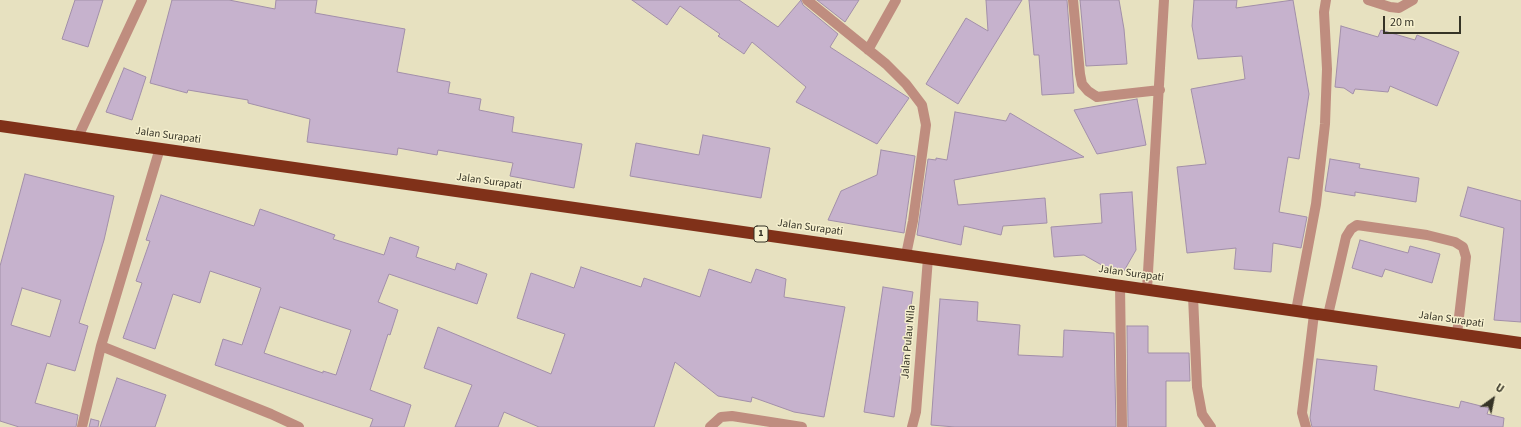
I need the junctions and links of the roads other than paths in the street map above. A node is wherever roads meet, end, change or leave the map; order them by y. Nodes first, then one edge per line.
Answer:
1 (142, 0) edge
2 (807, 0) edge
3 (896, 0) edge
4 (1073, 0) edge
5 (1164, 0) edge
6 (1326, 0) edge
7 (1368, 0) edge
8 (1413, 0) edge
9 (868, 50) junction
10 (1160, 90) junction
11 (0, 126) edge
12 (78, 137) junction
13 (160, 148) junction
14 (906, 255) junction
15 (928, 258) junction
16 (1120, 285) junction
17 (1147, 290) junction
18 (1193, 296) junction
19 (1296, 311) junction
20 (1314, 314) junction
21 (1328, 316) junction
22 (1458, 334) junction
23 (1521, 343) edge
24 (101, 346) junction
25 (82, 427) edge
26 (299, 427) edge
27 (710, 427) edge
28 (802, 427) edge
29 (912, 427) edge
30 (1122, 427) edge
31 (1211, 427) edge
32 (1306, 427) edge

1 - 12 street
2 - 9 street
3 - 9 street
4 - 10 street
5 - 10 street
6 - 19 street
7 - 8 street
9 - 14 street
10 - 17 street
11 - 12 highway, Jalan Surapati / 1
12 - 13 highway, Jalan Surapati / 1
13 - 14 highway, Jalan Surapati / 1
13 - 24 street
14 - 15 highway, Jalan Surapati / 1
15 - 16 highway, Jalan Surapati / 1
15 - 29 street, Jalan Pulau Nila
16 - 17 highway, Jalan Surapati / 1
16 - 30 street
17 - 18 highway, Jalan Surapati / 1
18 - 19 highway, Jalan Surapati / 1
18 - 31 street
19 - 20 highway, Jalan Surapati / 1
20 - 21 highway, Jalan Surapati / 1
20 - 32 street
21 - 22 highway, Jalan Surapati / 1
21 - 22 street
22 - 23 highway, Jalan Surapati / 1
24 - 25 street
24 - 26 street
27 - 28 street

